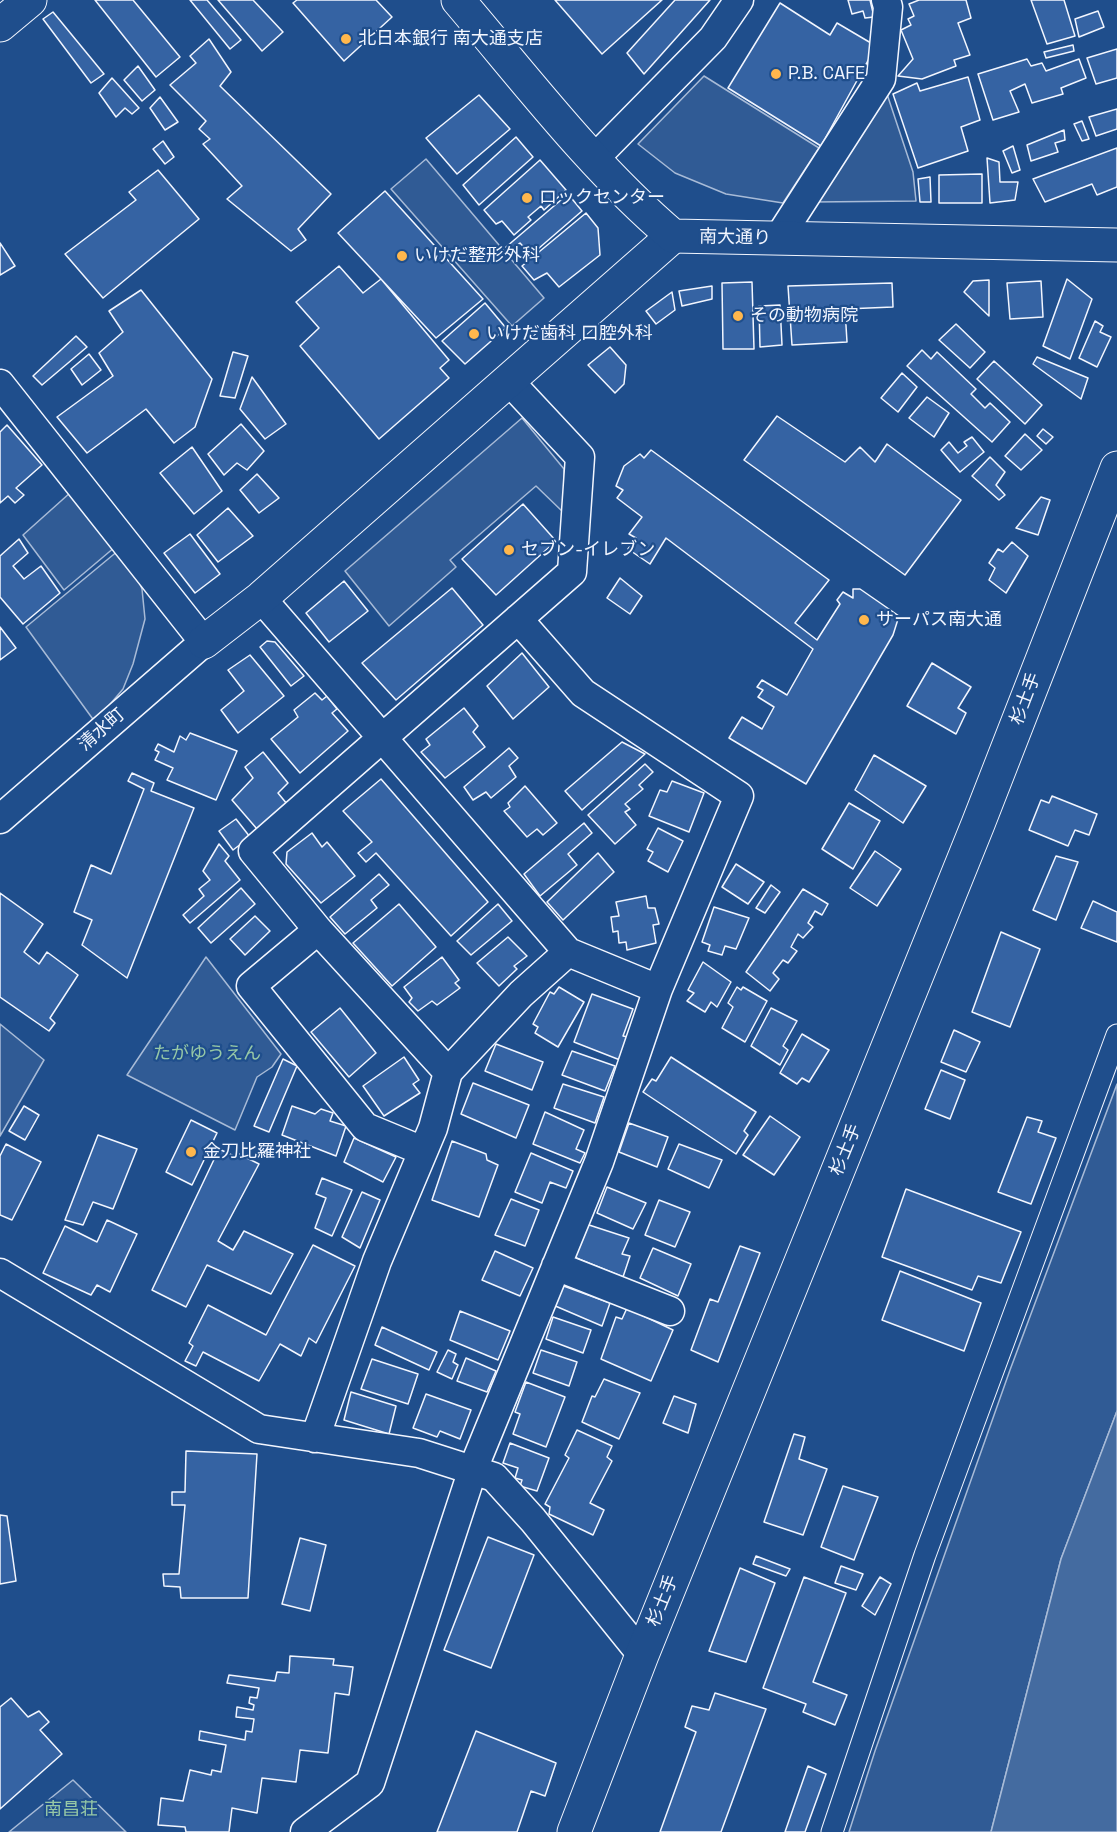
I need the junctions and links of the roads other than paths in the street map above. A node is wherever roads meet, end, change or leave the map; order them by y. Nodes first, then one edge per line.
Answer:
1 (30, 0) edge
2 (459, 0) edge
3 (739, 0) edge
4 (886, 0) edge
5 (0, 25) edge
6 (594, 159) junction
7 (673, 236) junction
8 (778, 239) junction
9 (1117, 245) edge
10 (509, 381) junction
11 (0, 384) edge
12 (1117, 468) edge
13 (261, 598) junction
14 (518, 620) junction
15 (204, 642) junction
16 (384, 739) junction
17 (0, 819) edge
18 (318, 930) junction
19 (568, 952) junction
20 (658, 989) junction
21 (1117, 1035) edge
22 (448, 1072) junction
23 (423, 1151) junction
24 (556, 1266) junction
25 (0, 1273) edge
26 (669, 1311) dead end
27 (315, 1438) junction
28 (473, 1469) junction
29 (642, 1655) junction
30 (305, 1832) edge
31 (574, 1832) edge
32 (832, 1832) edge

1 - 5 street
2 - 6 street, 南大通り
3 - 6 street
4 - 8 street
6 - 7 street, 南大通り
7 - 8 street, 南大通り
7 - 10 street
8 - 9 street, 南大通り
10 - 13 street
10 - 14 street
11 - 15 street
12 - 29 street, 杉土手
13 - 15 street
13 - 16 street
14 - 16 street
14 - 20 street
15 - 17 street, 清水町
16 - 18 street
16 - 19 street
18 - 22 street
18 - 23 street
19 - 20 street
19 - 22 street
20 - 24 street
21 - 32 street
22 - 23 street
23 - 27 street
24 - 26 street
24 - 28 street
25 - 27 street
27 - 28 street
28 - 29 street
28 - 30 street
29 - 31 street, 杉土手

